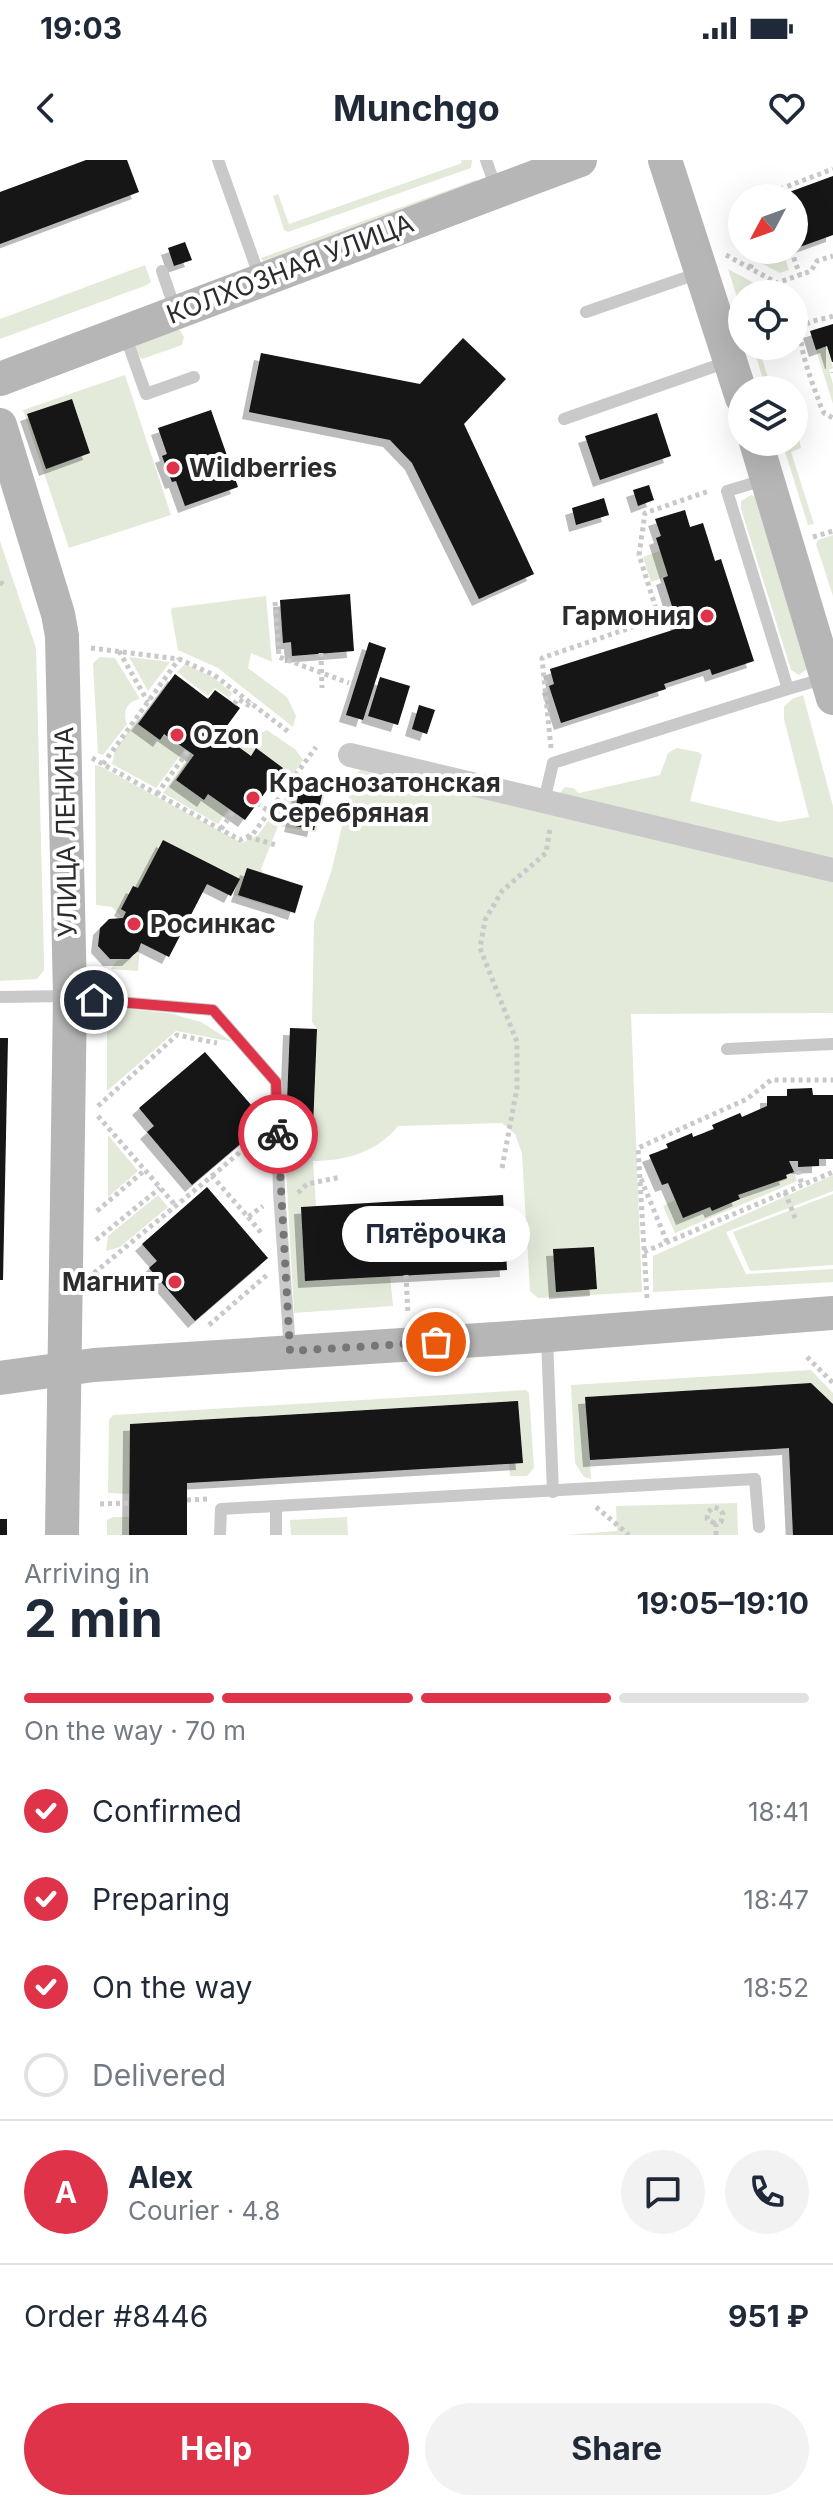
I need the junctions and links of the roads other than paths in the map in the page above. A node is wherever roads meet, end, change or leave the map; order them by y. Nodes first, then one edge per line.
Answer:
1 (218, 160) edge
2 (580, 160) edge
3 (665, 160) edge
4 (492, 176) edge
5 (710, 262) junction
6 (162, 271) dead end
7 (261, 281) junction
8 (176, 312) junction
9 (586, 312) dead end
10 (124, 332) junction
11 (728, 350) edge
12 (730, 360) joint
13 (735, 376) edge
14 (194, 377) dead end
15 (0, 379) edge
16 (564, 419) dead end
17 (0, 425) edge
18 (760, 456) edge
19 (767, 479) junction
20 (830, 688) edge
21 (788, 689) junction
22 (350, 755) dead end
23 (548, 802) junction
24 (833, 870) edge
25 (0, 997) edge
26 (70, 997) junction
27 (833, 1044) edge
28 (727, 1049) dead end
29 (833, 1313) edge
30 (547, 1336) junction
31 (290, 1351) junction
32 (64, 1370) junction
33 (0, 1378) edge
34 (553, 1492) junction
35 (276, 1507) junction
36 (759, 1527) dead end
37 (62, 1535) edge
38 (220, 1535) edge
39 (276, 1535) edge

1 - 7 lane
2 - 4 street, КОЛХОЗНАЯ УЛИЦА
3 - 5 street
4 - 7 street, КОЛХОЗНАЯ УЛИЦА
5 - 9 lane
5 - 11 street
6 - 8 lane
7 - 8 street, КОЛХОЗНАЯ УЛИЦА
8 - 10 street, КОЛХОЗНАЯ УЛИЦА
10 - 14 lane
10 - 15 street, КОЛХОЗНАЯ УЛИЦА
12 - 13 street
12 - 16 lane
17 - 26 street, УЛИЦА ЛЕНИНА
18 - 19 street
19 - 20 street
19 - 21 lane
20 - 21 lane
21 - 23 lane
22 - 23 street
23 - 24 street
25 - 26 lane
26 - 31 lane
26 - 32 street, УЛИЦА ЛЕНИНА
27 - 28 lane
29 - 30 street
30 - 31 street
30 - 34 lane
31 - 32 street
32 - 33 street
32 - 37 street, УЛИЦА ЛЕНИНА
34 - 35 lane
34 - 36 lane
35 - 38 lane
35 - 39 lane

